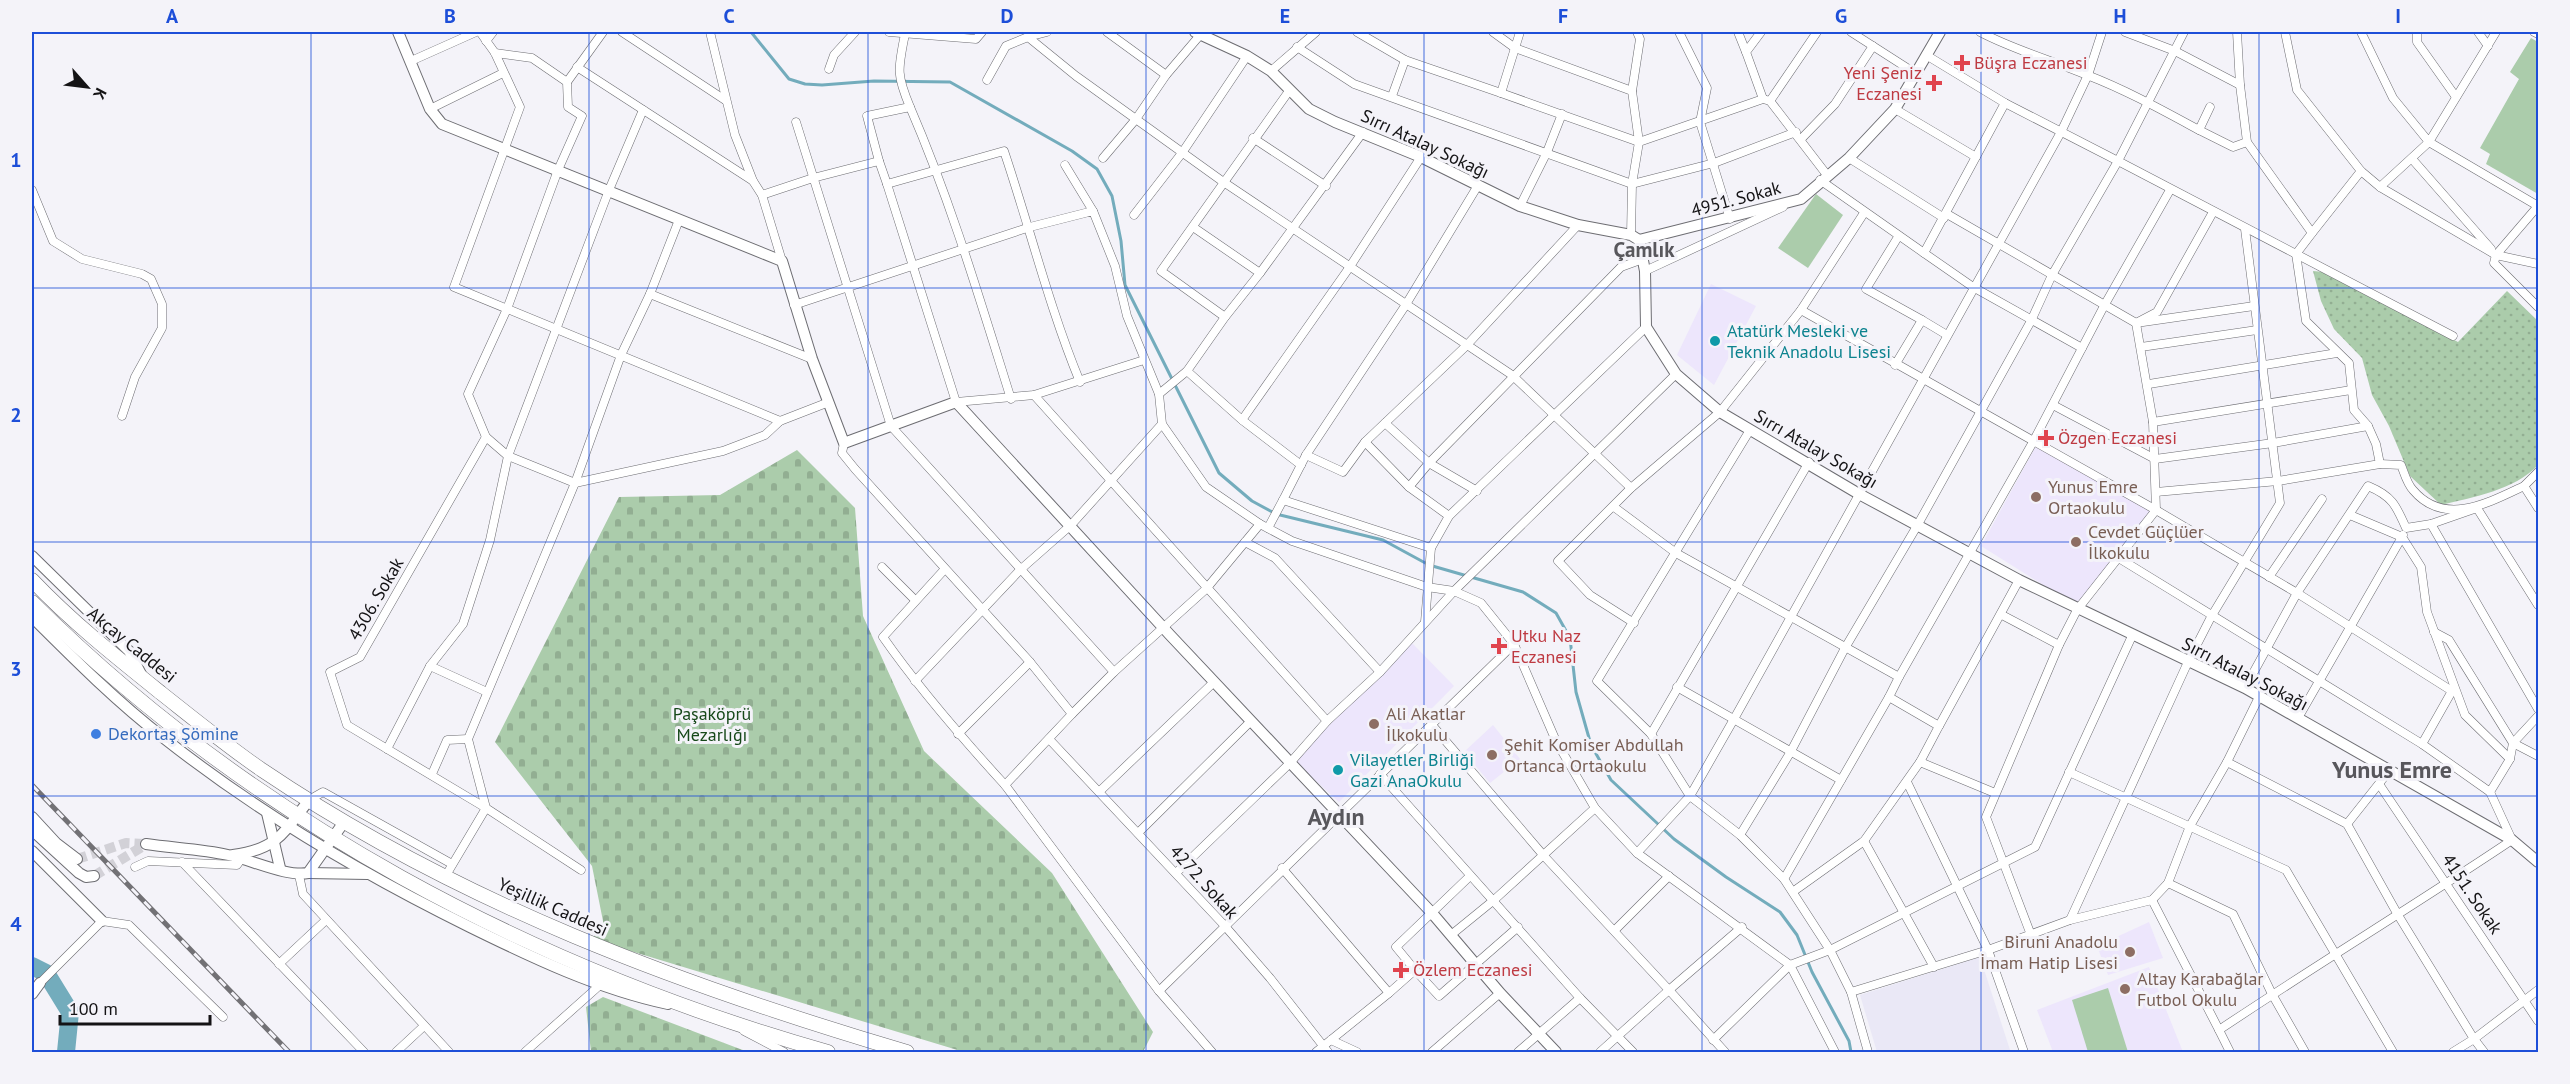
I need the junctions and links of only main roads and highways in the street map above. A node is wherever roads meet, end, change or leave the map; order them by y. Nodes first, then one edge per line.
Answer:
1 (32, 580) edge
2 (32, 602) edge
3 (212, 734) joint
4 (828, 1053) edge
5 (907, 1053) edge

1 - 3 highway, Akçay Caddesi
2 - 4 highway, Akçay Caddesi
3 - 5 highway, Yeşillik Caddesi

